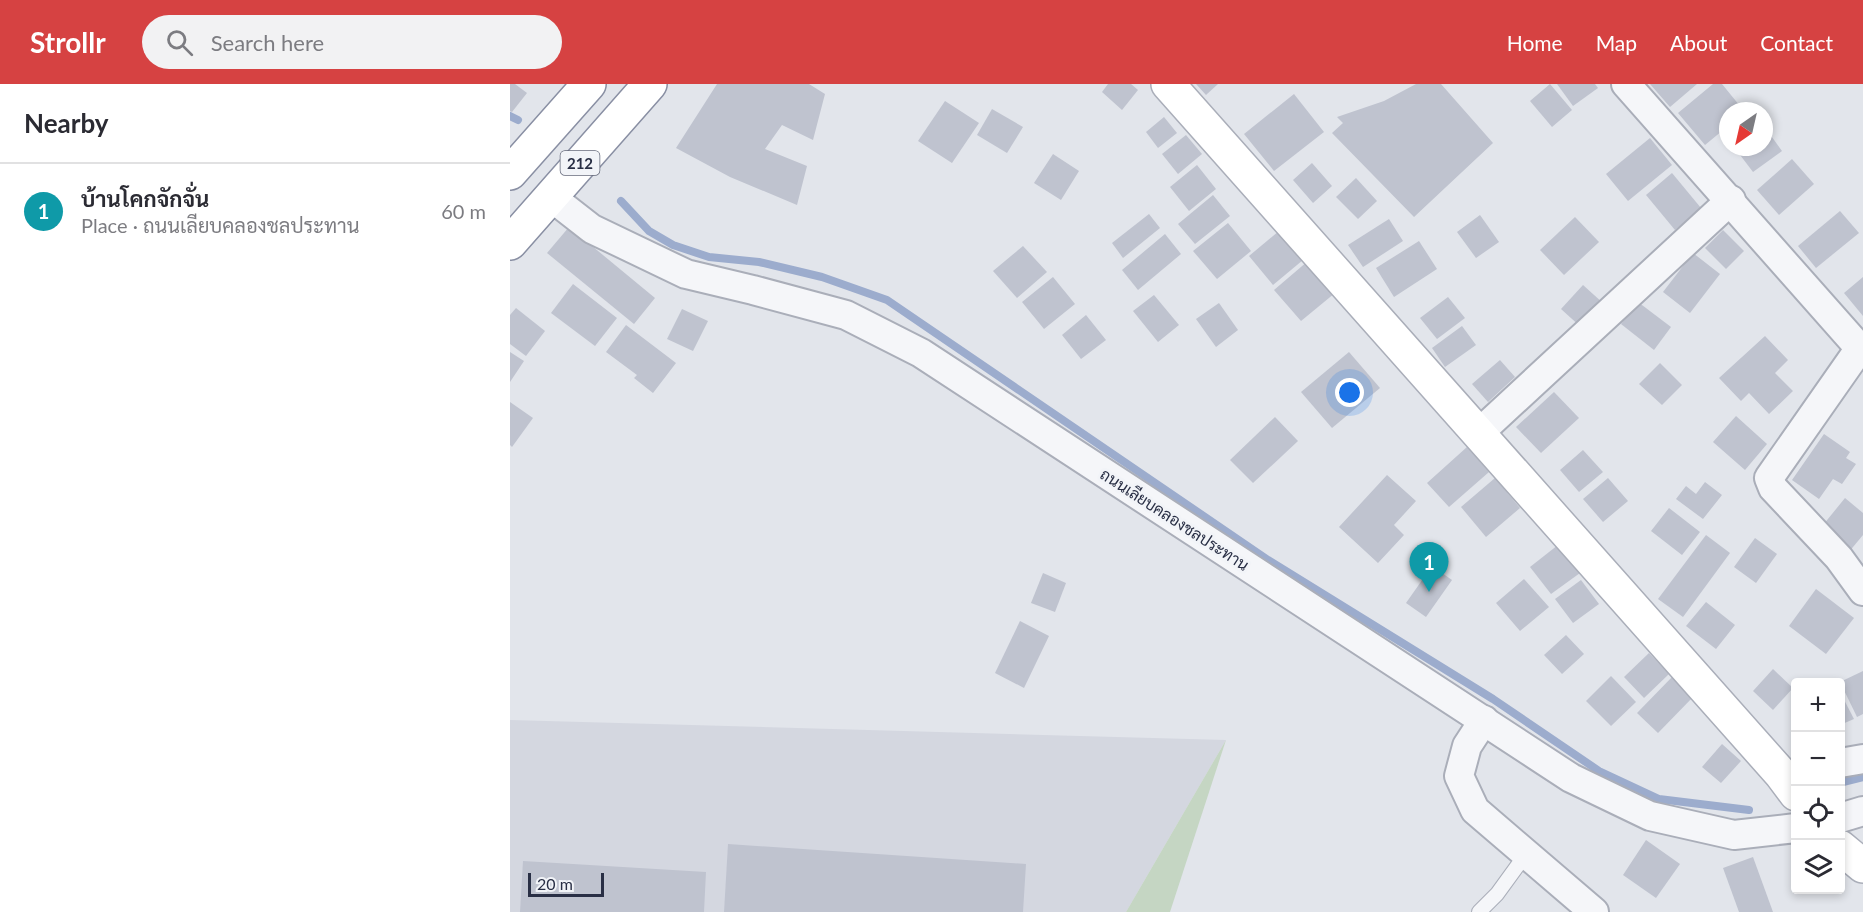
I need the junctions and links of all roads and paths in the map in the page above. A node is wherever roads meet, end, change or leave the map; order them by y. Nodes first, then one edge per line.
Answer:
1 (589, 84) edge
2 (650, 84) edge
3 (1168, 84) edge
4 (1626, 84) edge
5 (510, 173) edge
6 (550, 197) junction
7 (1731, 200) junction
8 (510, 243) edge
9 (1861, 350) edge
10 (1479, 434) junction
11 (1863, 591) edge
12 (1484, 720) junction
13 (1863, 759) edge
14 (1845, 762) edge
15 (1791, 780) edge
16 (1863, 810) edge
17 (1845, 816) edge
18 (1791, 829) edge
19 (1845, 851) edge
20 (1526, 854) junction
21 (1863, 866) edge
22 (1479, 912) edge
23 (1594, 912) edge

1 - 5 main road, 212
2 - 6 main road, 212
3 - 10 main road
4 - 7 street
6 - 8 main road, 212
6 - 12 street, ถนนเลียบคลองชลประทาน
7 - 9 street
7 - 10 street
9 - 11 street
10 - 15 main road
12 - 18 street, ถนนเลียบคลองชลประทาน
12 - 20 street
13 - 14 street
16 - 17 street
19 - 21 main road
20 - 22 lane
20 - 23 street

